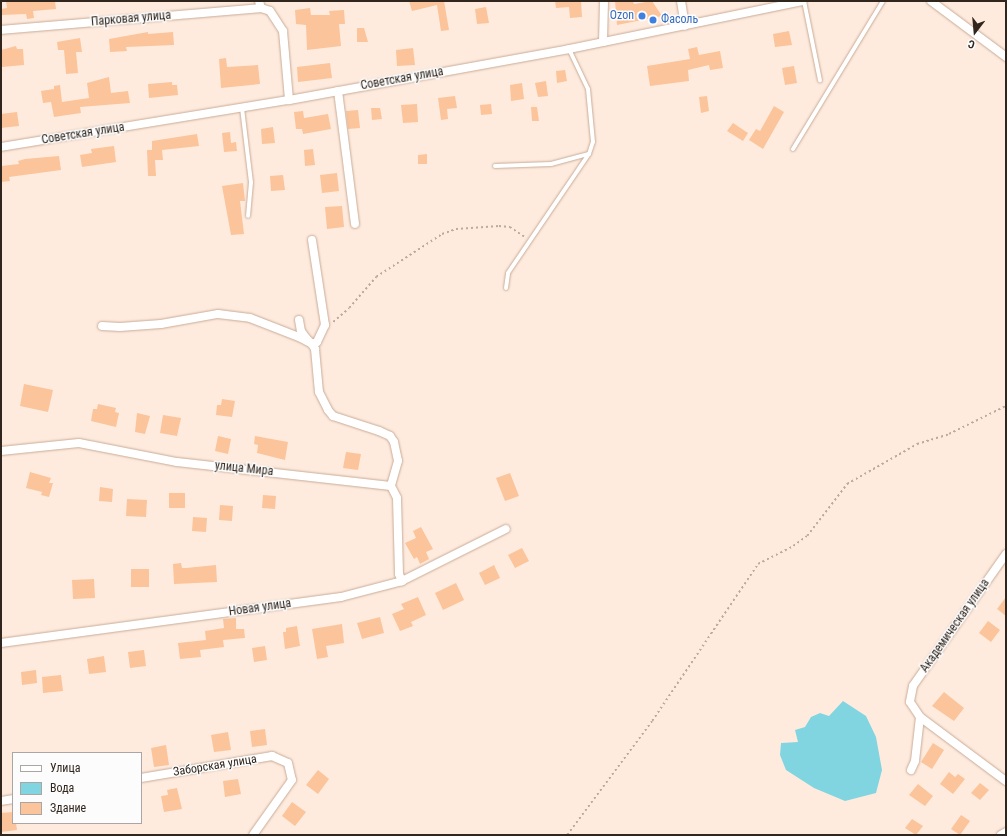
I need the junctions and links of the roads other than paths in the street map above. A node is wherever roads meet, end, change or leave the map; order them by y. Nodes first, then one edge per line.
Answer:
1 (604, 1) edge
2 (681, 1) edge
3 (803, 1) edge
4 (883, 1) edge
5 (930, 1) edge
6 (260, 4) edge
7 (685, 26) junction
8 (1, 30) edge
9 (602, 42) junction
10 (569, 49) junction
11 (1006, 57) edge
12 (820, 80) dead end
13 (338, 91) junction
14 (289, 100) junction
15 (242, 108) junction
16 (1, 147) edge
17 (793, 149) dead end
18 (589, 154) junction
19 (495, 166) dead end
20 (248, 216) dead end
21 (355, 224) dead end
22 (312, 240) dead end
23 (506, 288) dead end
24 (299, 320) dead end
25 (102, 326) dead end
26 (312, 344) junction
27 (1, 451) edge
28 (391, 486) junction
29 (506, 529) dead end
30 (1006, 554) edge
31 (402, 581) junction
32 (1, 643) edge
33 (920, 717) junction
34 (911, 770) dead end
35 (142, 778) edge
36 (1006, 781) edge
37 (12, 799) edge
38 (1, 801) edge
39 (1006, 832) edge
40 (253, 835) edge
41 (1001, 835) edge

1 - 9 street
2 - 7 street
3 - 7 street, Советская улица
3 - 12 lane
4 - 17 lane
5 - 11 street
6 - 8 street, Парковая улица
6 - 14 street
7 - 9 street, Советская улица
9 - 10 street, Советская улица
10 - 13 street, Советская улица
10 - 18 lane
13 - 14 street, Советская улица
13 - 21 street
14 - 15 street, Советская улица
15 - 16 street, Советская улица
15 - 20 lane
18 - 19 lane
18 - 23 lane
22 - 26 street
24 - 26 street
25 - 26 street
26 - 28 street
27 - 28 street, улица Мира
28 - 31 street
29 - 31 street, Новая улица
30 - 33 street, Академическая улица
31 - 32 street, Новая улица
33 - 34 street
33 - 36 street
35 - 40 street, Заборская улица
37 - 38 street
39 - 41 street

